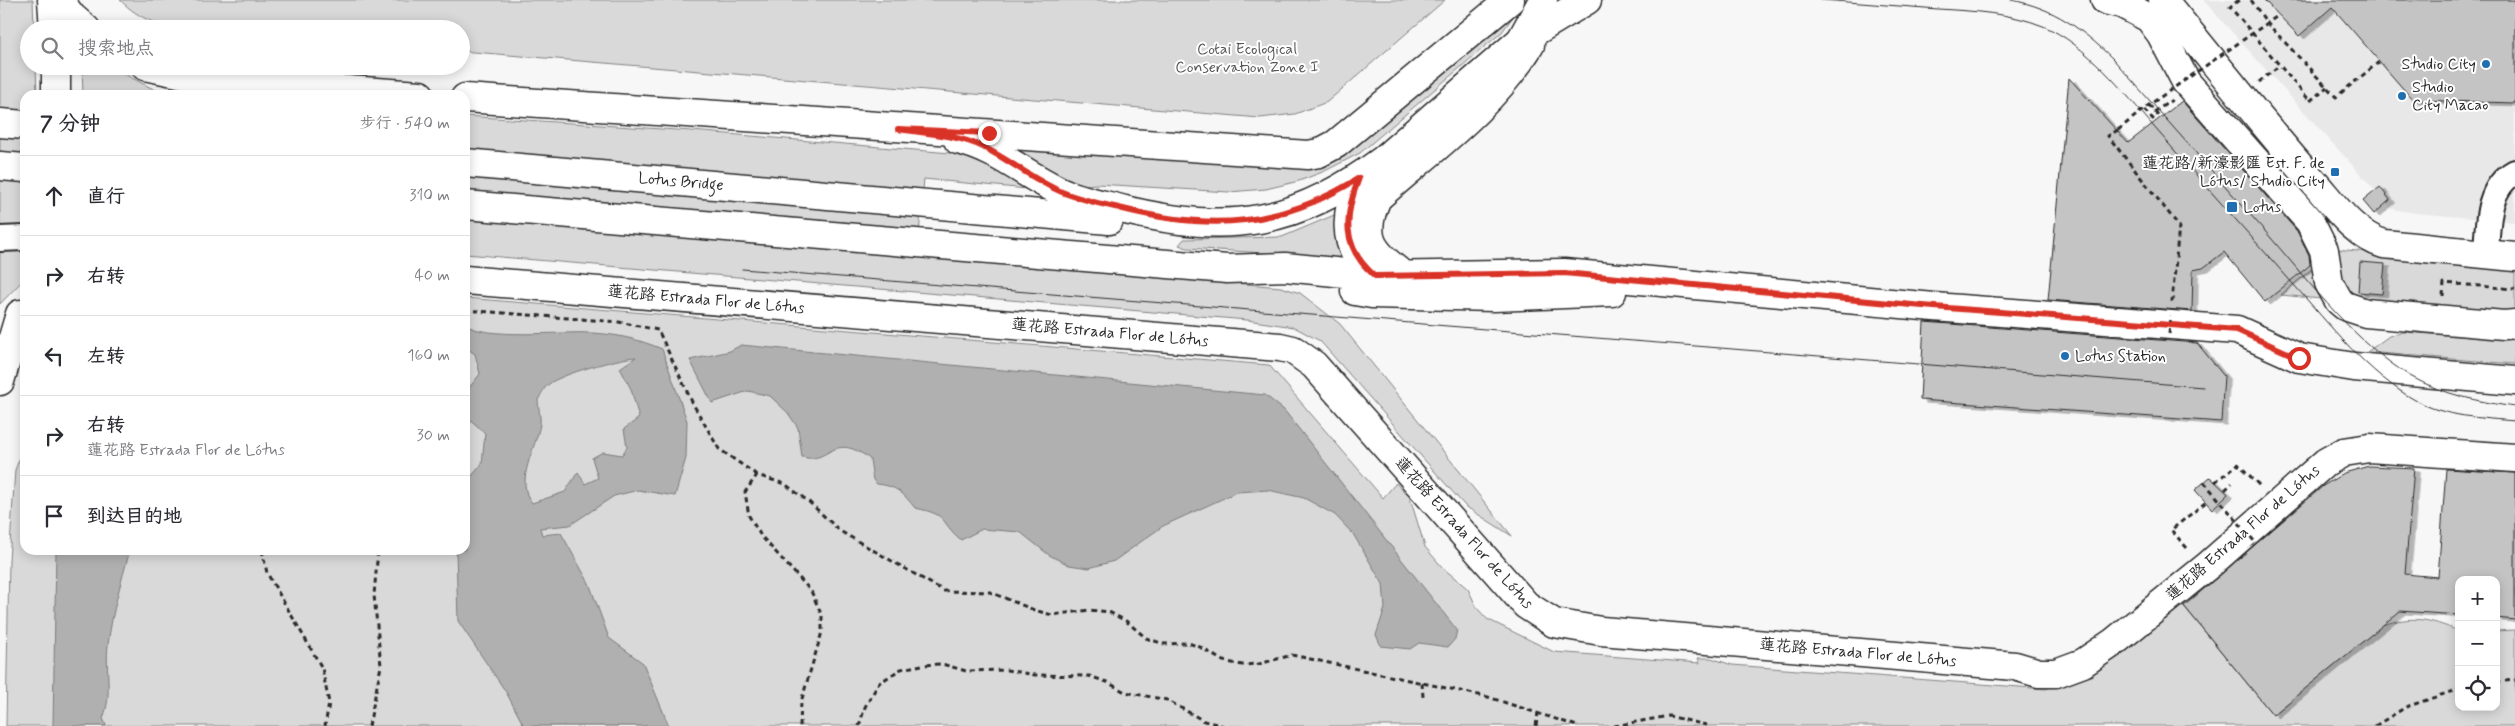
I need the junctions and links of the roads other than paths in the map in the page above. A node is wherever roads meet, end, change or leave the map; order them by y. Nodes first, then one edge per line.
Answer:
1 (52, 0) edge
2 (59, 0) edge
3 (1510, 0) edge
4 (1543, 0) edge
5 (1587, 0) edge
6 (2105, 0) edge
7 (2162, 0) edge
8 (53, 20) edge
9 (78, 20) edge
10 (1531, 34) junction
11 (56, 75) edge
12 (191, 75) edge
13 (56, 90) edge
14 (352, 90) edge
15 (470, 98) edge
16 (0, 123) edge
17 (20, 125) edge
18 (898, 129) junction
19 (470, 163) edge
20 (0, 166) edge
21 (20, 168) edge
22 (2513, 174) edge
23 (1359, 178) junction
24 (470, 205) edge
25 (1173, 220) junction
26 (20, 238) edge
27 (0, 239) edge
28 (2486, 254) junction
29 (2515, 257) edge
30 (1227, 269) junction
31 (1404, 275) junction
32 (1375, 276) junction
33 (470, 280) edge
34 (1685, 285) junction
35 (15, 317) edge
36 (2515, 324) edge
37 (0, 381) edge
38 (2515, 381) edge
39 (2515, 458) edge

1 - 8 main road
2 - 9 main road
3 - 18 main road
4 - 10 main road
5 - 10 main road
6 - 36 main road
7 - 28 main road
10 - 23 main road
10 - 31 main road
11 - 13 main road
12 - 14 main road
15 - 18 main road
16 - 17 main road
18 - 25 main road
19 - 25 main road, Lotus Bridge
20 - 21 main road
22 - 28 lane
23 - 25 main road
23 - 32 main road
24 - 30 main road
26 - 27 lane
28 - 29 main road
30 - 32 main road
30 - 34 main road
31 - 32 main road
31 - 34 main road
33 - 39 main road, 蓮花路 Estrada Flor de Lótus
34 - 38 main road
35 - 37 main road

